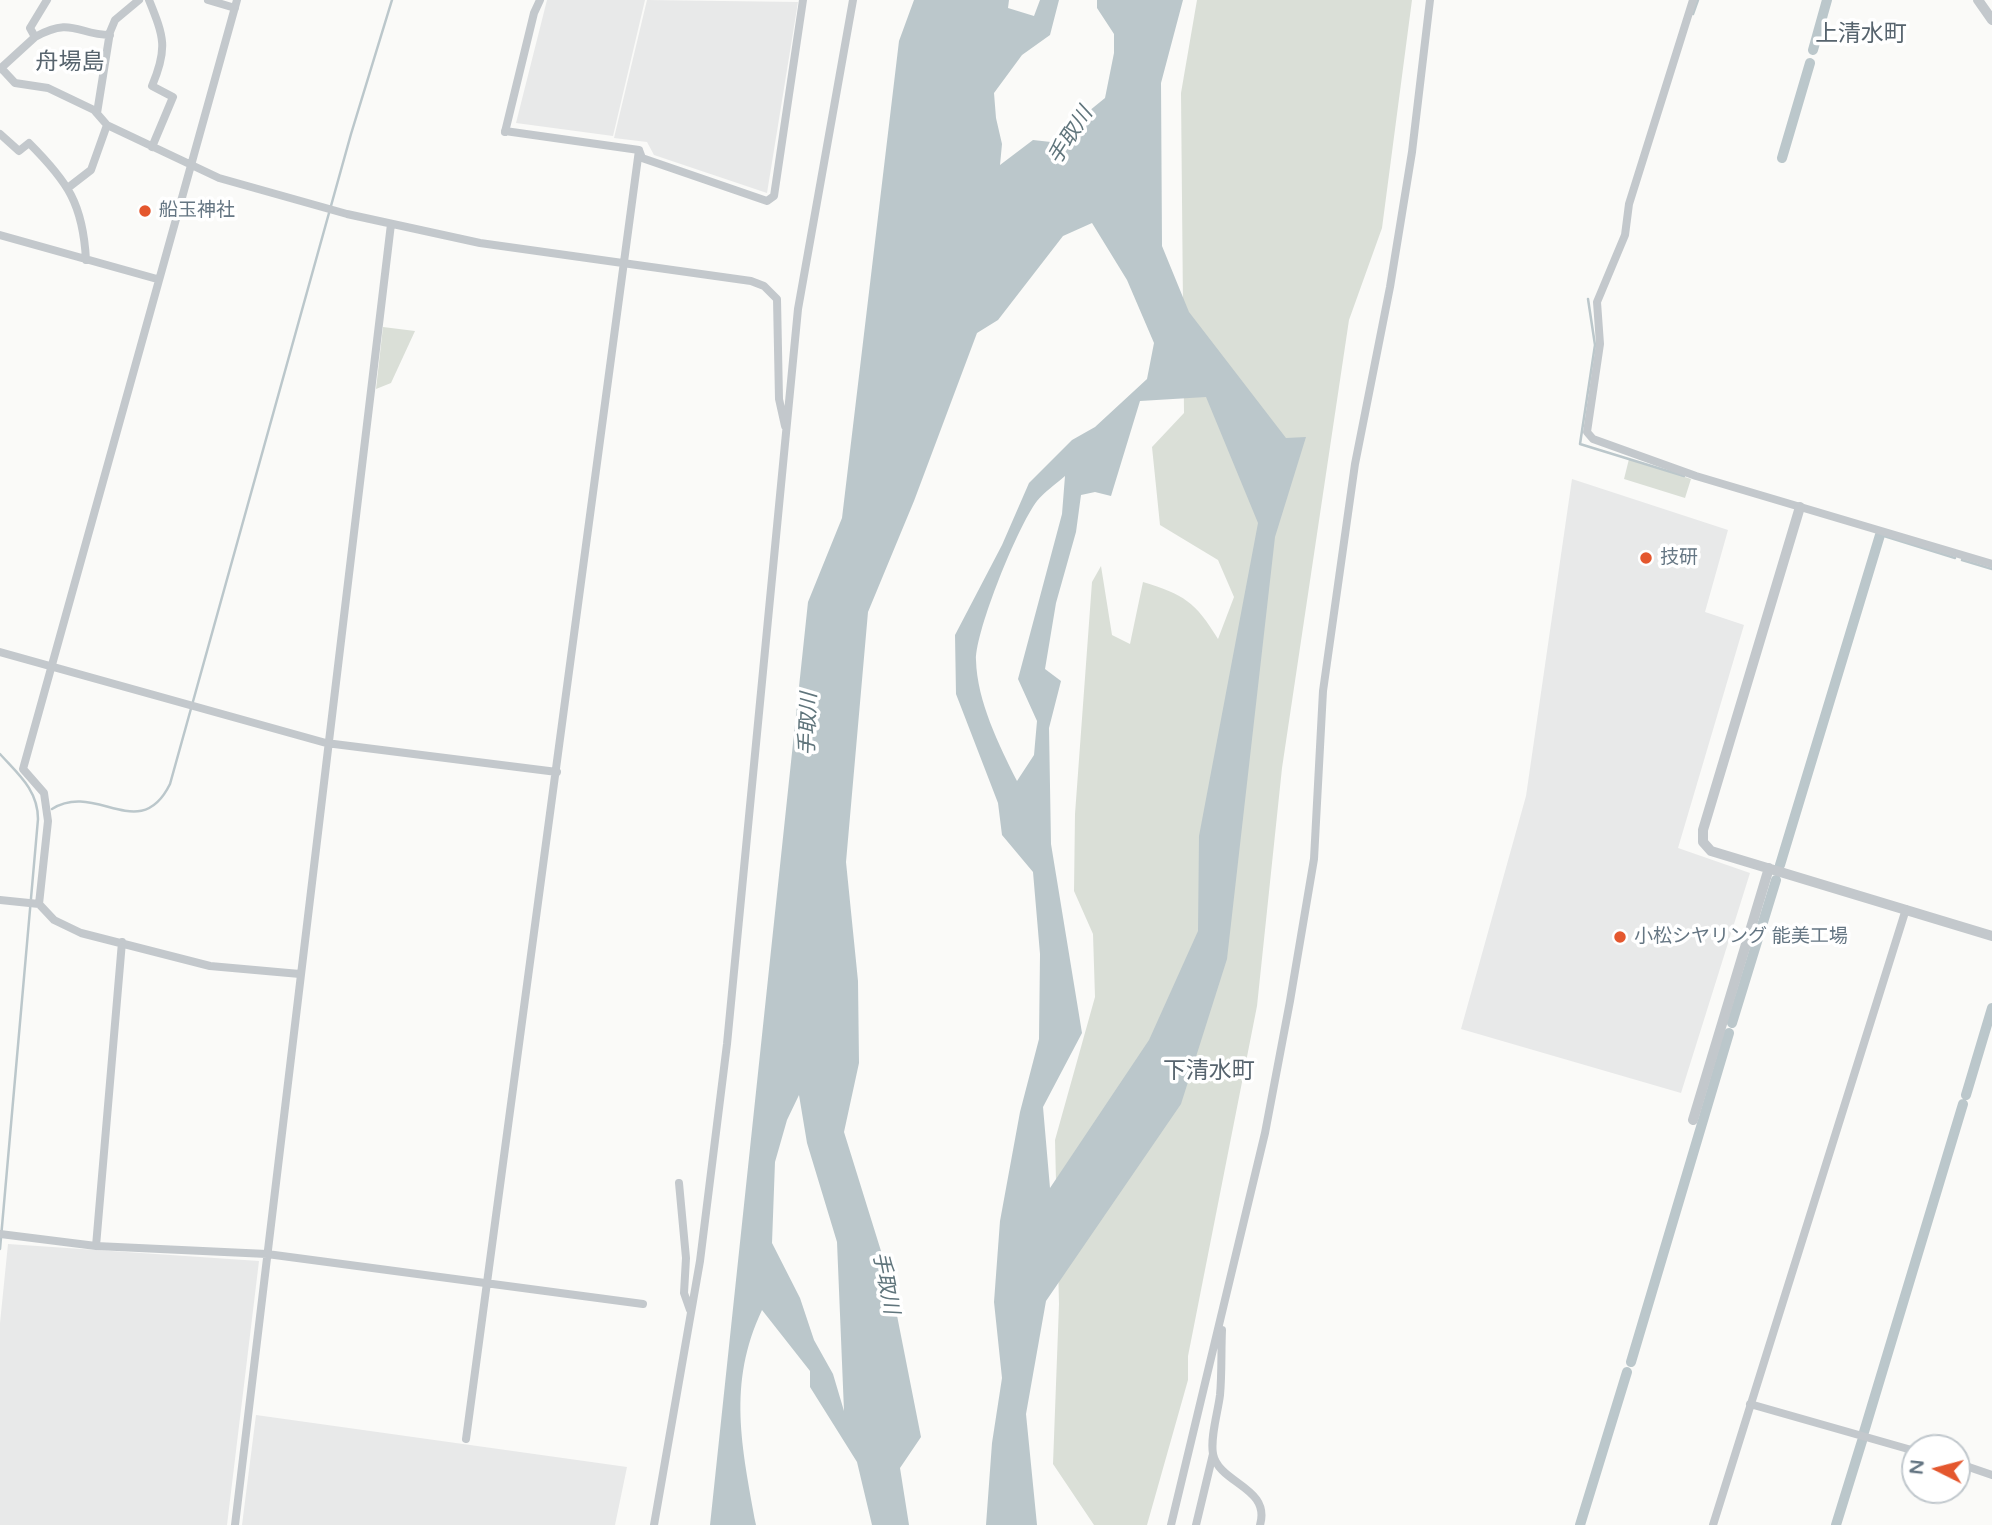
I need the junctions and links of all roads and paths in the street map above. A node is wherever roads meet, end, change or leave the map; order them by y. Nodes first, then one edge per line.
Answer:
1 (47, 0) edge
2 (139, 0) edge
3 (149, 0) edge
4 (208, 0) edge
5 (540, 0) edge
6 (803, 0) edge
7 (853, 0) edge
8 (1430, 0) edge
9 (1693, 0) edge
10 (1978, 0) edge
11 (236, 4) edge
12 (1992, 20) edge
13 (110, 35) junction
14 (35, 37) junction
15 (1, 69) edge
16 (97, 113) junction
17 (107, 125) junction
18 (0, 134) edge
19 (152, 147) junction
20 (639, 150) junction
21 (189, 163) junction
22 (69, 187) junction
23 (391, 224) junction
24 (0, 235) edge
25 (86, 260) junction
26 (624, 263) junction
27 (157, 279) junction
28 (787, 430) junction
29 (1800, 507) junction
30 (1992, 564) edge
31 (0, 652) edge
32 (51, 667) junction
33 (331, 741) junction
34 (557, 772) junction
35 (1769, 868) junction
36 (0, 900) edge
37 (35, 903) junction
38 (1906, 909) junction
39 (1992, 936) edge
40 (122, 942) junction
41 (300, 974) junction
42 (1693, 1120) dead end
43 (679, 1183) dead end
44 (2, 1235) edge
45 (96, 1246) junction
46 (267, 1254) junction
47 (487, 1283) junction
48 (643, 1304) dead end
49 (691, 1312) junction
50 (1222, 1313) junction
51 (1750, 1404) junction
52 (466, 1439) dead end
53 (1901, 1447) edge
54 (1213, 1454) junction
55 (1971, 1468) edge
56 (1992, 1475) edge
57 (235, 1525) edge
58 (654, 1525) edge
59 (1171, 1525) edge
60 (1196, 1525) edge
61 (1260, 1525) edge
62 (1713, 1525) edge

1 - 14 street
2 - 13 street
3 - 19 street
4 - 11 street
5 - 20 street
6 - 20 street
7 - 28 street
8 - 50 street
9 - 29 street
10 - 12 street
11 - 21 street
13 - 14 street
13 - 16 street
14 - 15 street
15 - 16 street
16 - 17 street
17 - 19 street
17 - 22 street
18 - 22 street
19 - 21 street
20 - 26 street
21 - 23 street
21 - 27 street
22 - 25 street
23 - 26 street
23 - 33 street
24 - 25 street
25 - 27 street
26 - 28 street
26 - 34 street
27 - 32 street
28 - 49 street
29 - 30 street
29 - 35 street
31 - 32 street
32 - 33 street
32 - 37 street
33 - 34 street
33 - 41 street
34 - 47 street
35 - 38 street
35 - 42 street
36 - 37 street
37 - 40 street
38 - 39 street
38 - 51 street
40 - 41 street
40 - 45 street
41 - 46 street
43 - 49 street
44 - 45 street
45 - 46 street
46 - 47 street
46 - 57 street
47 - 48 street
47 - 52 street
49 - 58 street
50 - 54 street
50 - 59 street
51 - 53 street
51 - 62 street
54 - 60 street
54 - 61 street
55 - 56 street

